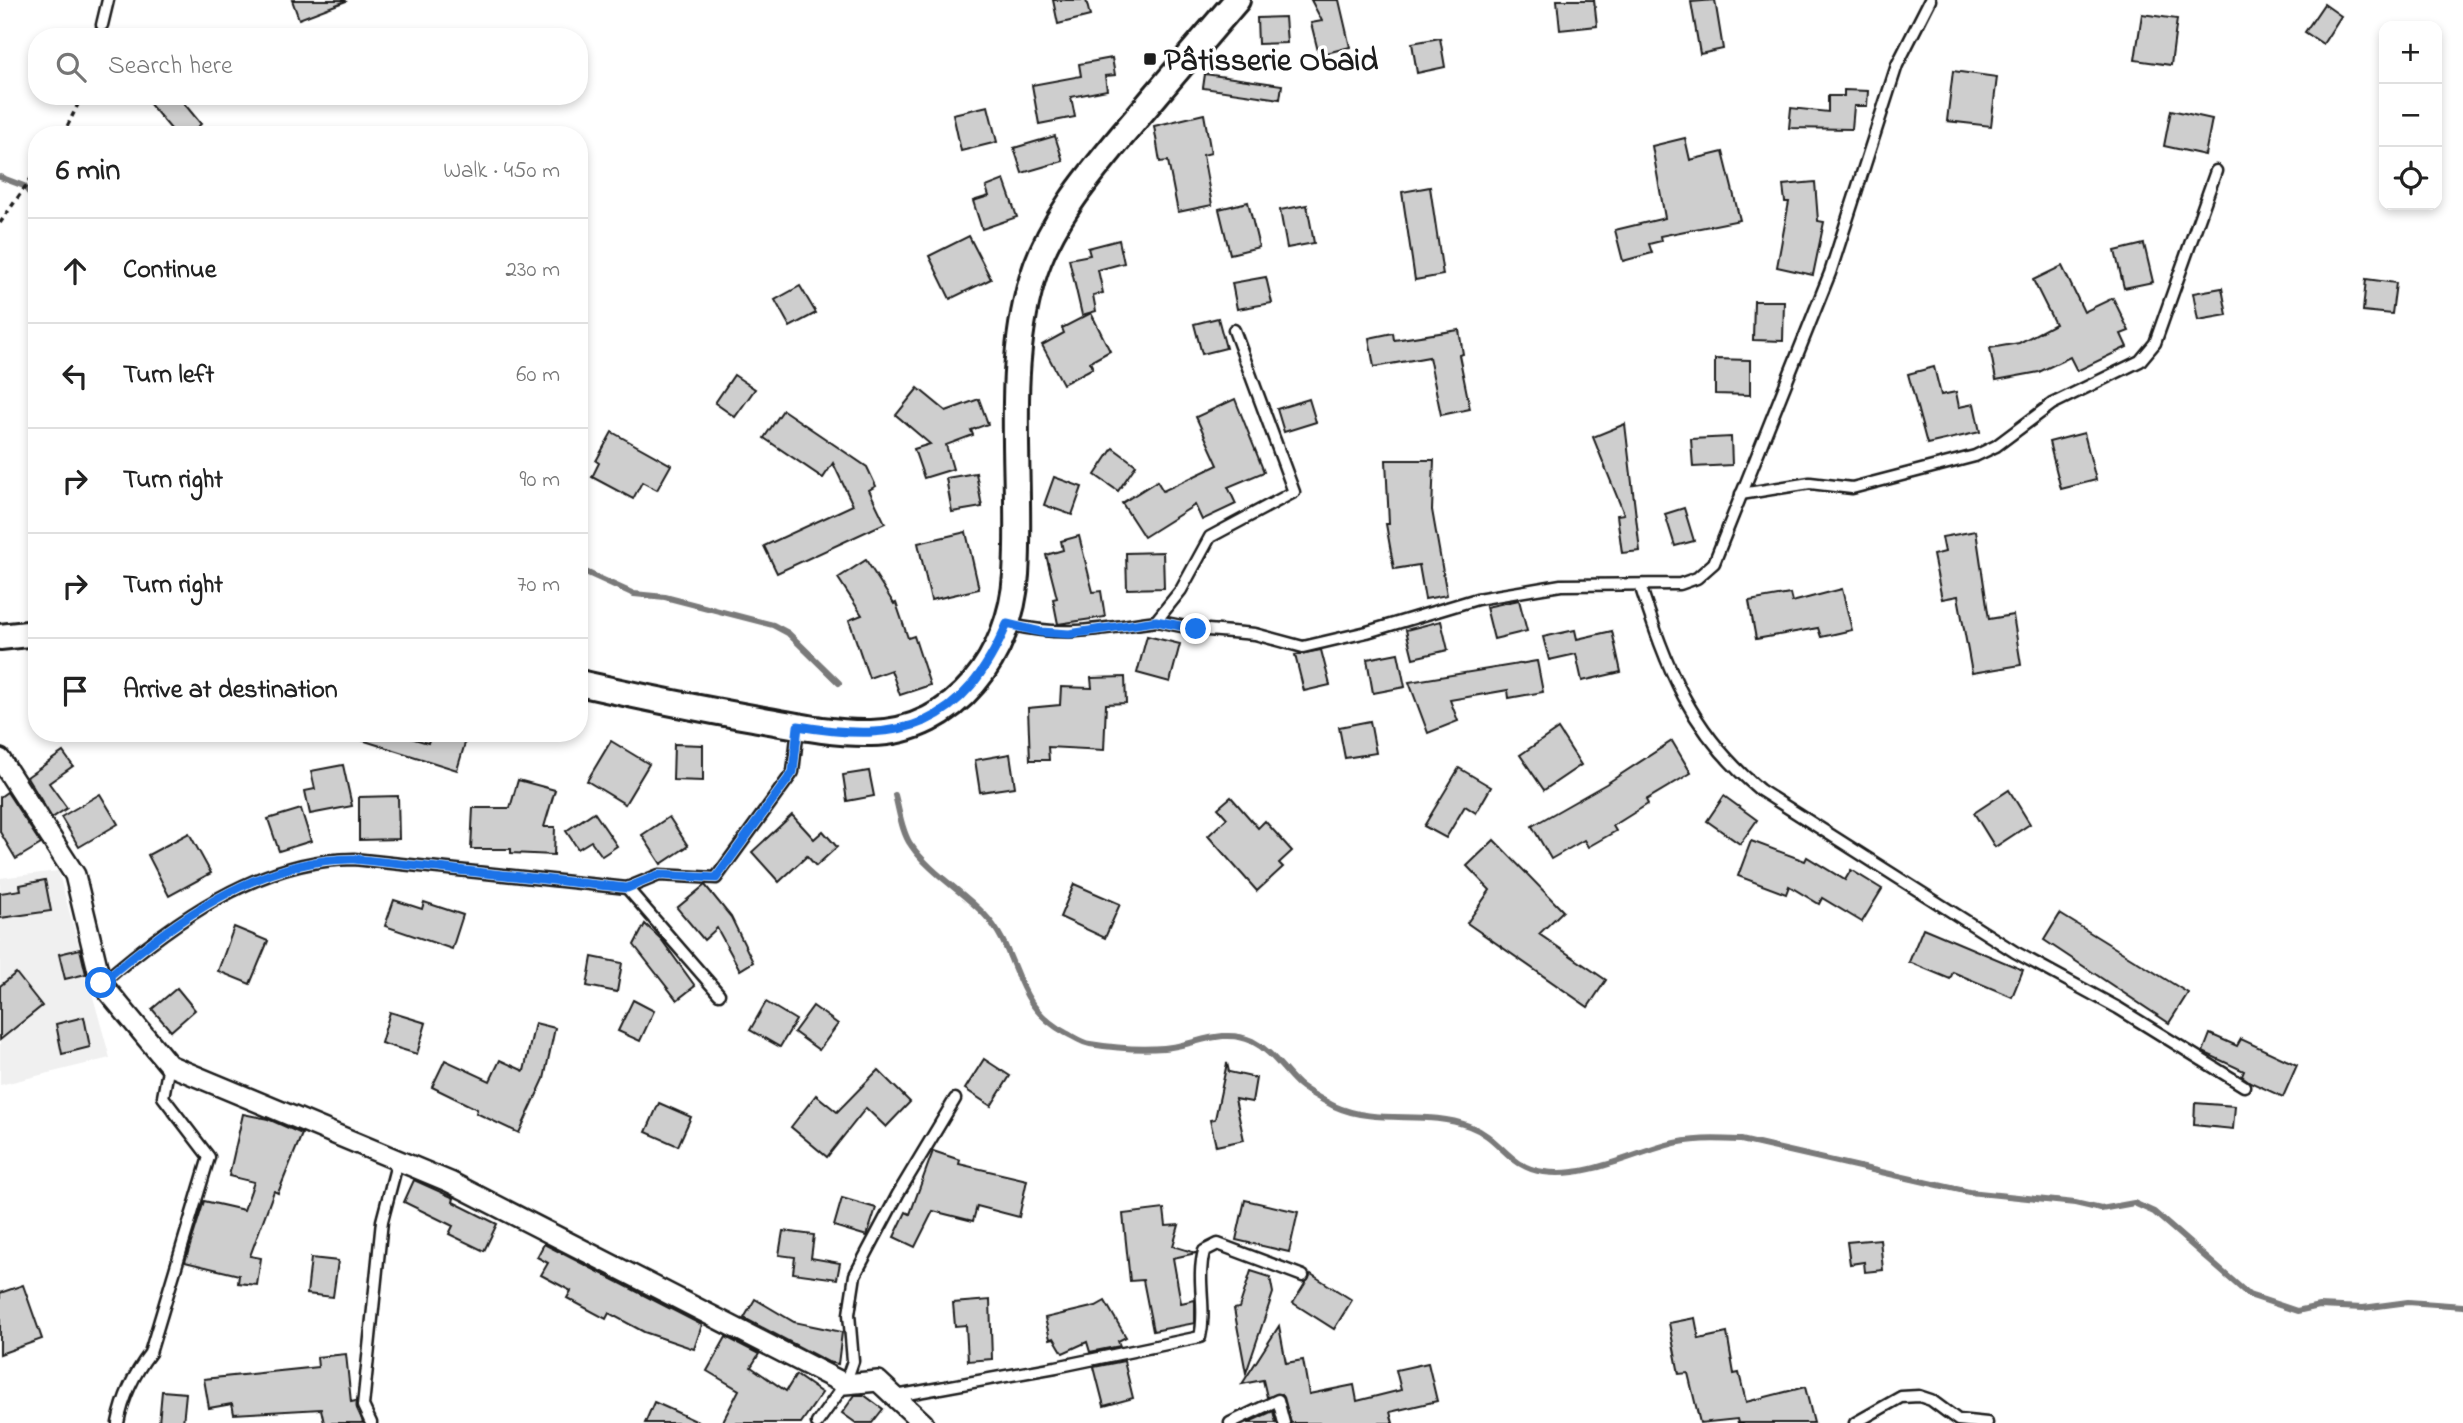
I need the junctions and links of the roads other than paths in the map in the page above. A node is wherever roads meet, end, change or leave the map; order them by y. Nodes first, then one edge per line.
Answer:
1 (108, 0) edge
2 (1237, 0) edge
3 (1930, 0) edge
4 (102, 25) dead end
5 (2216, 171) dead end
6 (1234, 330) dead end
7 (1741, 494) junction
8 (1640, 585) junction
9 (1156, 621) junction
10 (1007, 624) junction
11 (28, 634) edge
12 (0, 636) edge
13 (588, 685) edge
14 (798, 726) junction
15 (0, 759) edge
16 (627, 888) junction
17 (101, 983) junction
18 (719, 994) dead end
19 (169, 1065) junction
20 (2244, 1086) dead end
21 (955, 1099) dead end
22 (398, 1160) junction
23 (1304, 1276) dead end
24 (845, 1384) junction
25 (894, 1396) junction
26 (118, 1423) edge
27 (371, 1423) edge
28 (817, 1423) edge
29 (923, 1423) edge
30 (1230, 1423) edge
31 (1284, 1423) edge
32 (1855, 1423) edge
33 (1987, 1423) edge

1 - 4 lane
2 - 10 street
3 - 7 lane
5 - 7 lane
6 - 9 lane
7 - 8 lane
8 - 9 lane
8 - 20 lane
9 - 10 lane
10 - 14 street
11 - 12 street
13 - 14 street
14 - 16 lane
15 - 17 street
16 - 17 lane
16 - 18 lane
17 - 19 street
19 - 22 street
19 - 26 lane
21 - 24 lane
22 - 24 street
22 - 27 lane
23 - 25 lane
24 - 25 street
24 - 28 lane
25 - 29 street
30 - 31 lane
32 - 33 lane

